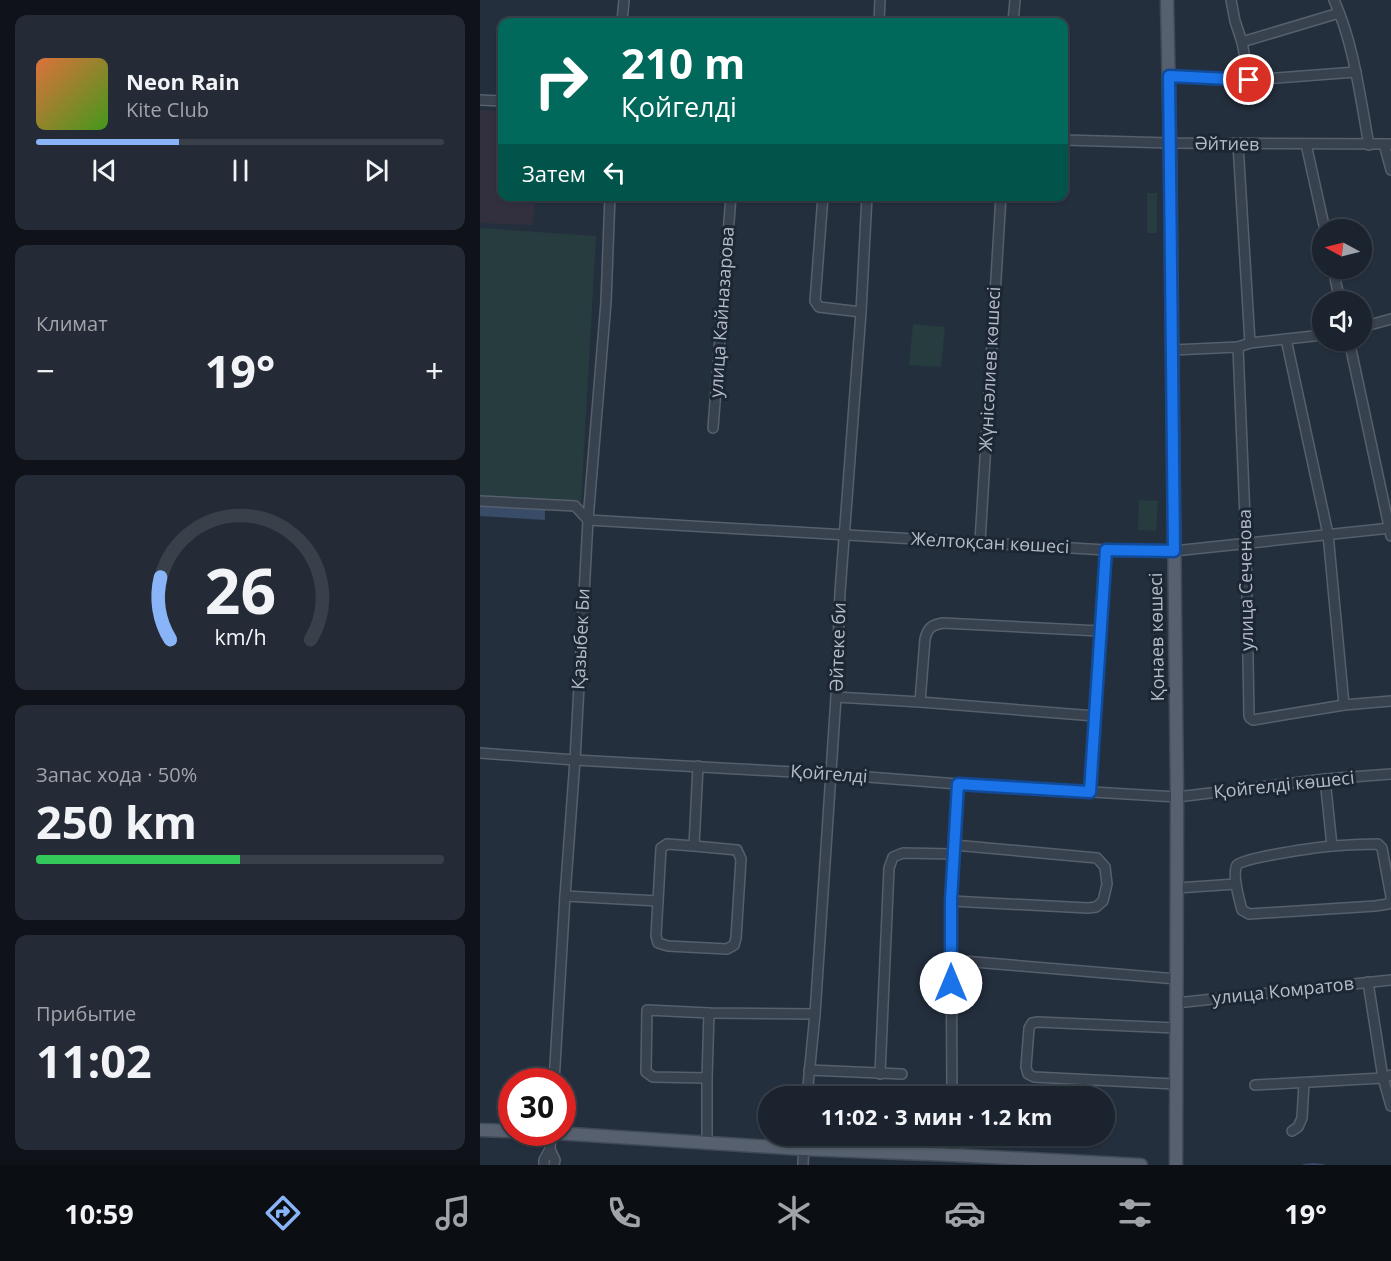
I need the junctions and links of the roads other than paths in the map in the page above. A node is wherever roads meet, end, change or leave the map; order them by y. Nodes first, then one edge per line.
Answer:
1 (624, 0) edge
2 (880, 0) edge
3 (1014, 0) edge
4 (1167, 0) edge
5 (1231, 0) edge
6 (1334, 0) edge
7 (1339, 13) junction
8 (622, 18) edge
9 (879, 18) edge
10 (1013, 18) edge
11 (1242, 42) junction
12 (1356, 72) junction
13 (1169, 76) junction
14 (1249, 80) junction
15 (480, 99) edge
16 (498, 101) edge
17 (1068, 140) edge
18 (1170, 143) junction
19 (1238, 144) junction
20 (1306, 144) junction
21 (1387, 144) edge
22 (1369, 145) junction
23 (1391, 170) edge
24 (610, 201) edge
25 (731, 201) edge
26 (823, 201) edge
27 (867, 201) edge
28 (1001, 201) edge
29 (1322, 219) edge
30 (861, 312) junction
31 (1391, 319) edge
32 (1372, 324) edge
33 (1312, 336) edge
34 (1286, 339) junction
35 (1250, 342) junction
36 (1238, 347) junction
37 (1173, 350) junction
38 (1351, 351) edge
39 (713, 428) dead end
40 (480, 501) edge
41 (588, 520) junction
42 (1390, 531) edge
43 (1328, 534) junction
44 (844, 535) junction
45 (980, 542) junction
46 (1246, 543) junction
47 (1106, 550) junction
48 (1174, 551) junction
49 (1100, 631) junction
50 (836, 697) junction
51 (1391, 701) edge
52 (920, 702) junction
53 (1344, 705) junction
54 (1095, 716) junction
55 (480, 753) edge
56 (575, 760) junction
57 (698, 766) junction
58 (830, 774) junction
59 (1391, 774) edge
60 (1325, 779) junction
61 (958, 784) junction
62 (1090, 792) junction
63 (1177, 797) junction
64 (694, 846) junction
65 (1332, 846) junction
66 (953, 850) junction
67 (1236, 884) junction
68 (1177, 888) junction
69 (565, 896) junction
70 (1391, 898) edge
71 (951, 900) junction
72 (658, 901) junction
73 (951, 960) junction
74 (1177, 979) junction
75 (1391, 980) edge
76 (1368, 982) junction
77 (1176, 1003) junction
78 (709, 1013) junction
79 (814, 1014) junction
80 (1176, 1028) junction
81 (555, 1068) edge
82 (809, 1070) junction
83 (880, 1074) junction
84 (902, 1074) dead end
85 (1387, 1077) edge
86 (707, 1078) junction
87 (1304, 1083) junction
88 (1176, 1084) junction
89 (1255, 1085) dead end
90 (808, 1086) edge
91 (952, 1086) edge
92 (1391, 1106) edge
93 (480, 1130) edge
94 (498, 1131) edge
95 (1292, 1131) dead end
96 (576, 1135) edge
97 (708, 1143) junction
98 (550, 1146) edge
99 (803, 1146) edge
100 (953, 1146) edge
101 (550, 1149) junction
102 (803, 1149) junction
103 (953, 1155) junction
104 (1006, 1162) edge
105 (544, 1165) edge
106 (554, 1165) edge
107 (803, 1165) edge
108 (1141, 1165) edge
109 (1176, 1165) edge

1 - 8 street
2 - 9 street
3 - 10 street
4 - 13 main road, Қонаев көшесі
5 - 11 street
6 - 7 street
7 - 11 street
7 - 12 street
11 - 14 street
12 - 14 street
12 - 22 street
13 - 14 street
13 - 18 main road, Қонаев көшесі
15 - 16 street
17 - 18 street, Әйтиев
18 - 19 street, Әйтиев
18 - 37 main road, Қонаев көшесі
19 - 20 street, Әйтиев
19 - 35 street
20 - 22 street, Әйтиев
20 - 29 street
21 - 22 street, Әйтиев
21 - 23 street
24 - 41 street, Қазыбек Би
25 - 39 street, улица Кайназарова
26 - 30 street
27 - 30 street, Әйтеке би
28 - 45 street, Жүнісәлиев көшесі
30 - 44 street, Әйтеке би
31 - 32 street
33 - 34 street
34 - 35 street
34 - 43 street
35 - 36 street
36 - 37 street
36 - 46 street, улица Сеченова
37 - 48 main road, Қонаев көшесі
38 - 42 street
40 - 41 street
41 - 44 street, Желтоқсан көшесі
41 - 56 street, Қазыбек Би
42 - 43 street, Желтоқсан көшесі
43 - 46 street, Желтоқсан көшесі
43 - 53 street
44 - 45 street, Желтоқсан көшесі
44 - 50 street, Әйтеке би
45 - 47 street, Желтоқсан көшесі
46 - 48 street, Желтоқсан көшесі
46 - 53 street, улица Сеченова
47 - 48 street, Желтоқсан көшесі
47 - 49 street
48 - 63 main road, Қонаев көшесі
49 - 52 street
49 - 54 street
50 - 52 street
50 - 58 street, Әйтеке би
51 - 53 street, улица Сеченова
52 - 54 street
54 - 62 street
55 - 56 street, Қойгелді
56 - 57 street, Қойгелді
56 - 69 street, Қазыбек Би
57 - 58 street, Қойгелді
57 - 64 street
58 - 61 street, Қойгелді
58 - 79 street, Әйтеке би
59 - 60 street, Қойгелді көшесі
60 - 63 street, Қойгелді көшесі
60 - 65 street
61 - 62 street, Қойгелді
61 - 66 street
62 - 63 street, Қойгелді
63 - 68 main road, Қонаев көшесі
64 - 72 street
64 - 72 street
65 - 67 street
65 - 70 street
66 - 71 street
66 - 71 street
66 - 83 street
67 - 68 street
67 - 70 street
68 - 74 main road, Қонаев көшесі
69 - 72 street
69 - 81 street, Қазыбек Би
71 - 73 street
73 - 74 street
73 - 91 street
74 - 77 main road, Қонаев көшесі
75 - 76 street, улица Комратов
76 - 77 street, улица Комратов
76 - 85 street
77 - 80 main road, Қонаев көшесі
78 - 79 street
78 - 86 street
78 - 86 street
79 - 82 street, Әйтеке би
80 - 88 main road, Қонаев көшесі
80 - 88 street
82 - 83 street
82 - 90 street, Әйтеке би
83 - 84 street
85 - 87 street
85 - 92 street
86 - 97 street
87 - 89 street
87 - 95 street
88 - 109 main road, Қонаев көшесі
93 - 94 main road
96 - 97 main road
97 - 102 main road
98 - 101 street
99 - 102 street
100 - 103 street
101 - 105 street
101 - 106 street
102 - 103 main road
102 - 107 street
103 - 104 main road
104 - 108 main road

